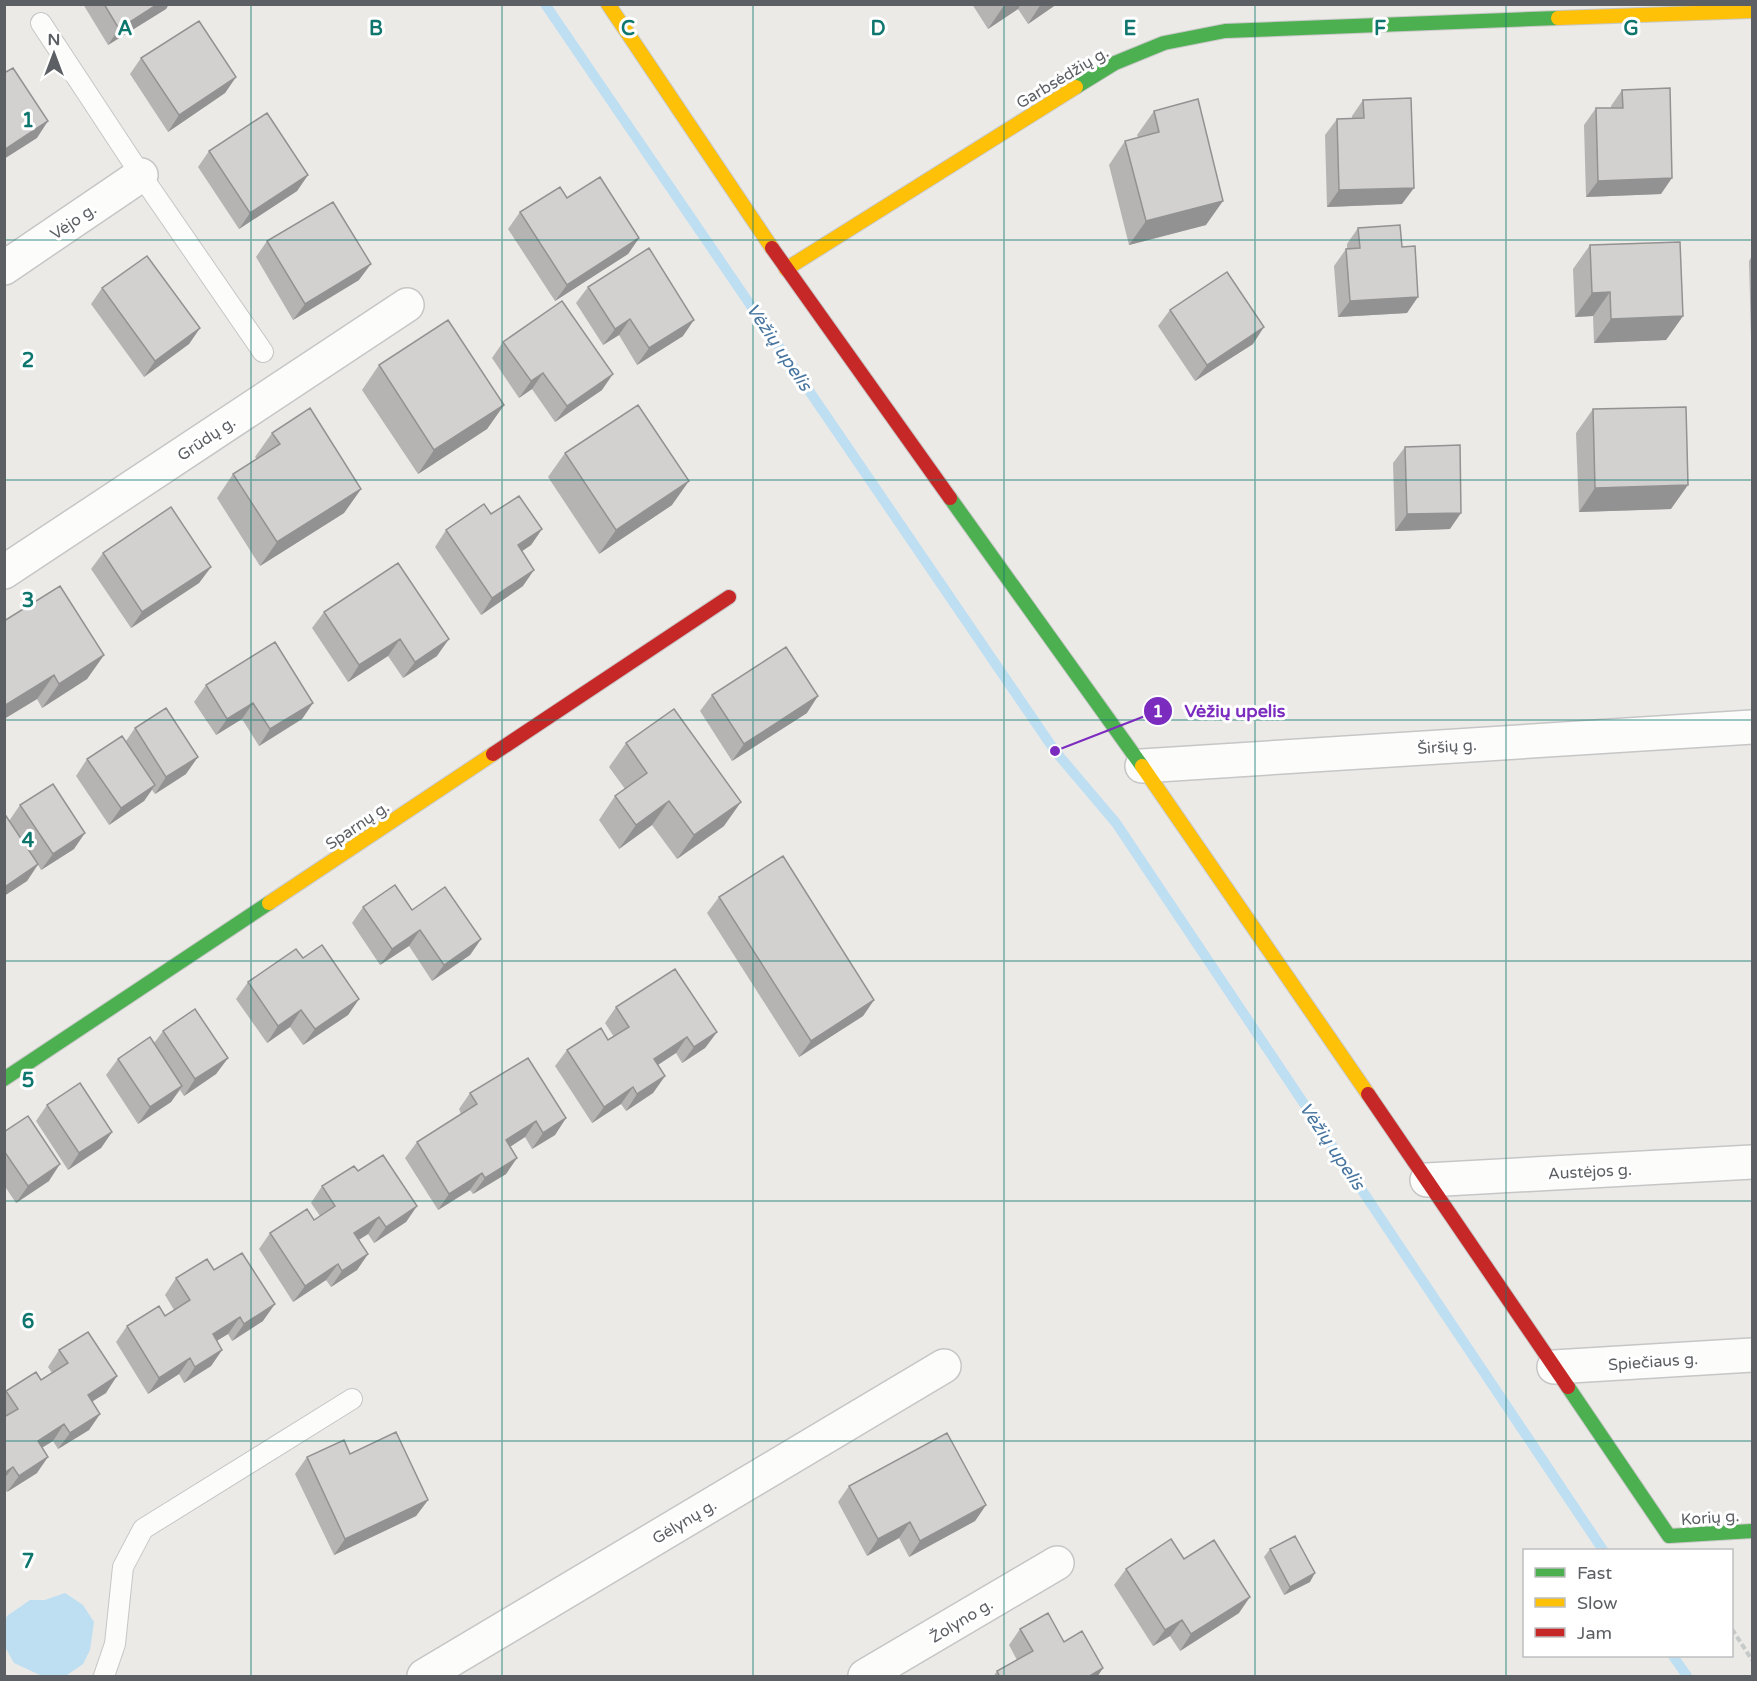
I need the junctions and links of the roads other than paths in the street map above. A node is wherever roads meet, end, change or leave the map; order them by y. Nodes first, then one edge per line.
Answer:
1 (608, 4) edge
2 (1752, 11) edge
3 (41, 23) dead end
4 (141, 175) junction
5 (4, 268) edge
6 (786, 269) junction
7 (407, 305) dead end
8 (263, 352) dead end
9 (4, 572) edge
10 (729, 597) dead end
11 (1752, 727) edge
12 (1142, 766) junction
13 (4, 1079) edge
14 (1752, 1162) edge
15 (1427, 1180) junction
16 (1752, 1355) edge
17 (944, 1366) dead end
18 (1554, 1367) junction
19 (352, 1399) dead end
20 (1752, 1531) edge
21 (1057, 1563) dead end
22 (104, 1677) edge
23 (424, 1677) edge
24 (865, 1677) edge

1 - 6 street
2 - 6 street, Garbsėdžių g.
3 - 4 lane
4 - 5 street, Vėjo g.
4 - 8 lane
6 - 12 street
7 - 9 street, Grūdų g.
10 - 13 street, Sparnų g.
11 - 12 street, Širšių g.
12 - 15 street
14 - 15 street, Austėjos g.
15 - 18 street
16 - 18 street, Spiečiaus g.
17 - 23 street, Gėlynų g.
18 - 20 street, Korių g.
19 - 22 lane
21 - 24 street, Žolyno g.

